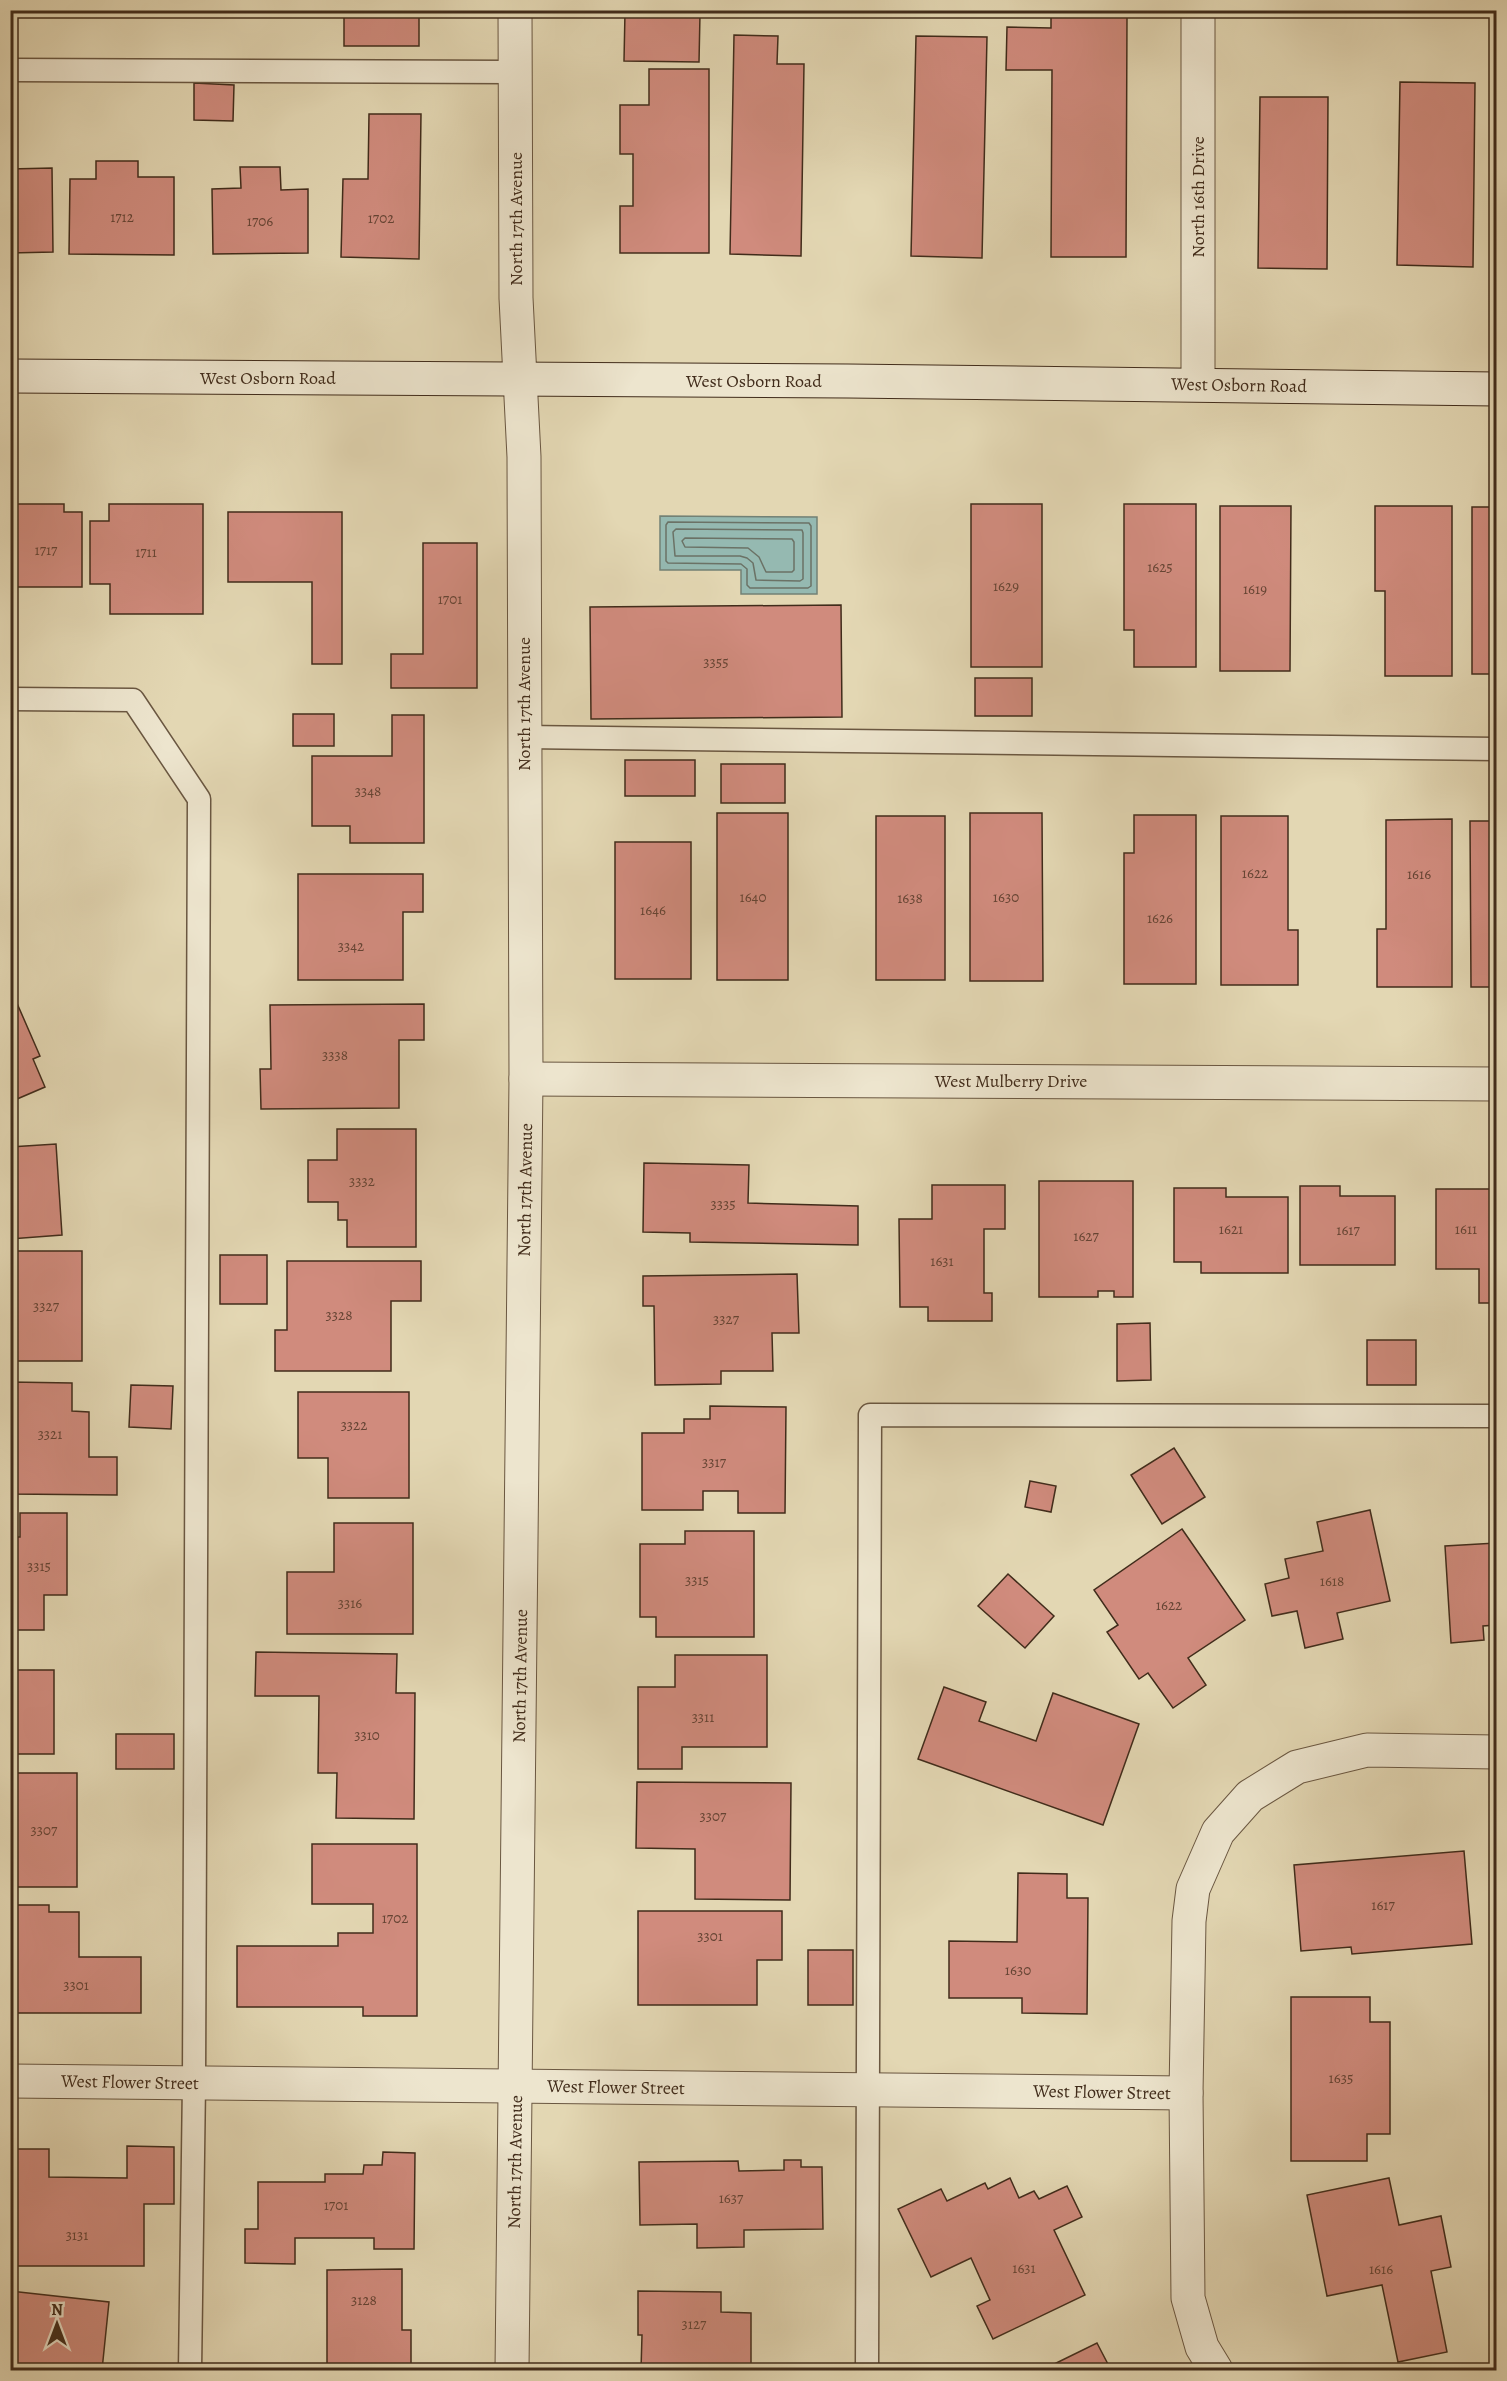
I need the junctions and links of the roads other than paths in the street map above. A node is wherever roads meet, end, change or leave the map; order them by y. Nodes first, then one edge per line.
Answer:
1 (515, 10) edge
2 (1198, 10) edge
3 (10, 70) edge
4 (516, 72) junction
5 (10, 376) edge
6 (519, 379) junction
7 (1198, 384) junction
8 (1497, 389) edge
9 (10, 699) edge
10 (525, 737) junction
11 (1497, 749) edge
12 (526, 1079) junction
13 (1497, 1084) edge
14 (1497, 1416) edge
15 (1497, 1752) edge
16 (10, 2081) edge
17 (194, 2083) junction
18 (516, 2086) junction
19 (868, 2090) junction
20 (1186, 2092) junction
21 (190, 2370) edge
22 (512, 2370) edge
23 (867, 2370) edge
24 (1216, 2370) edge

1 - 4 street, North 17th Avenue
2 - 7 street, North 16th Drive
3 - 4 lane
4 - 6 street, North 17th Avenue
5 - 6 street, West Osborn Road
6 - 7 street, West Osborn Road
6 - 10 street, North 17th Avenue
7 - 8 street, West Osborn Road
9 - 17 lane
10 - 11 lane
10 - 12 street, North 17th Avenue
12 - 13 street, West Mulberry Drive
12 - 18 street, North 17th Avenue
14 - 19 lane
15 - 20 street
16 - 17 street, West Flower Street
17 - 18 street, West Flower Street
17 - 21 lane
18 - 19 street, West Flower Street
18 - 22 street, North 17th Avenue
19 - 20 street, West Flower Street
19 - 23 lane
20 - 24 street

